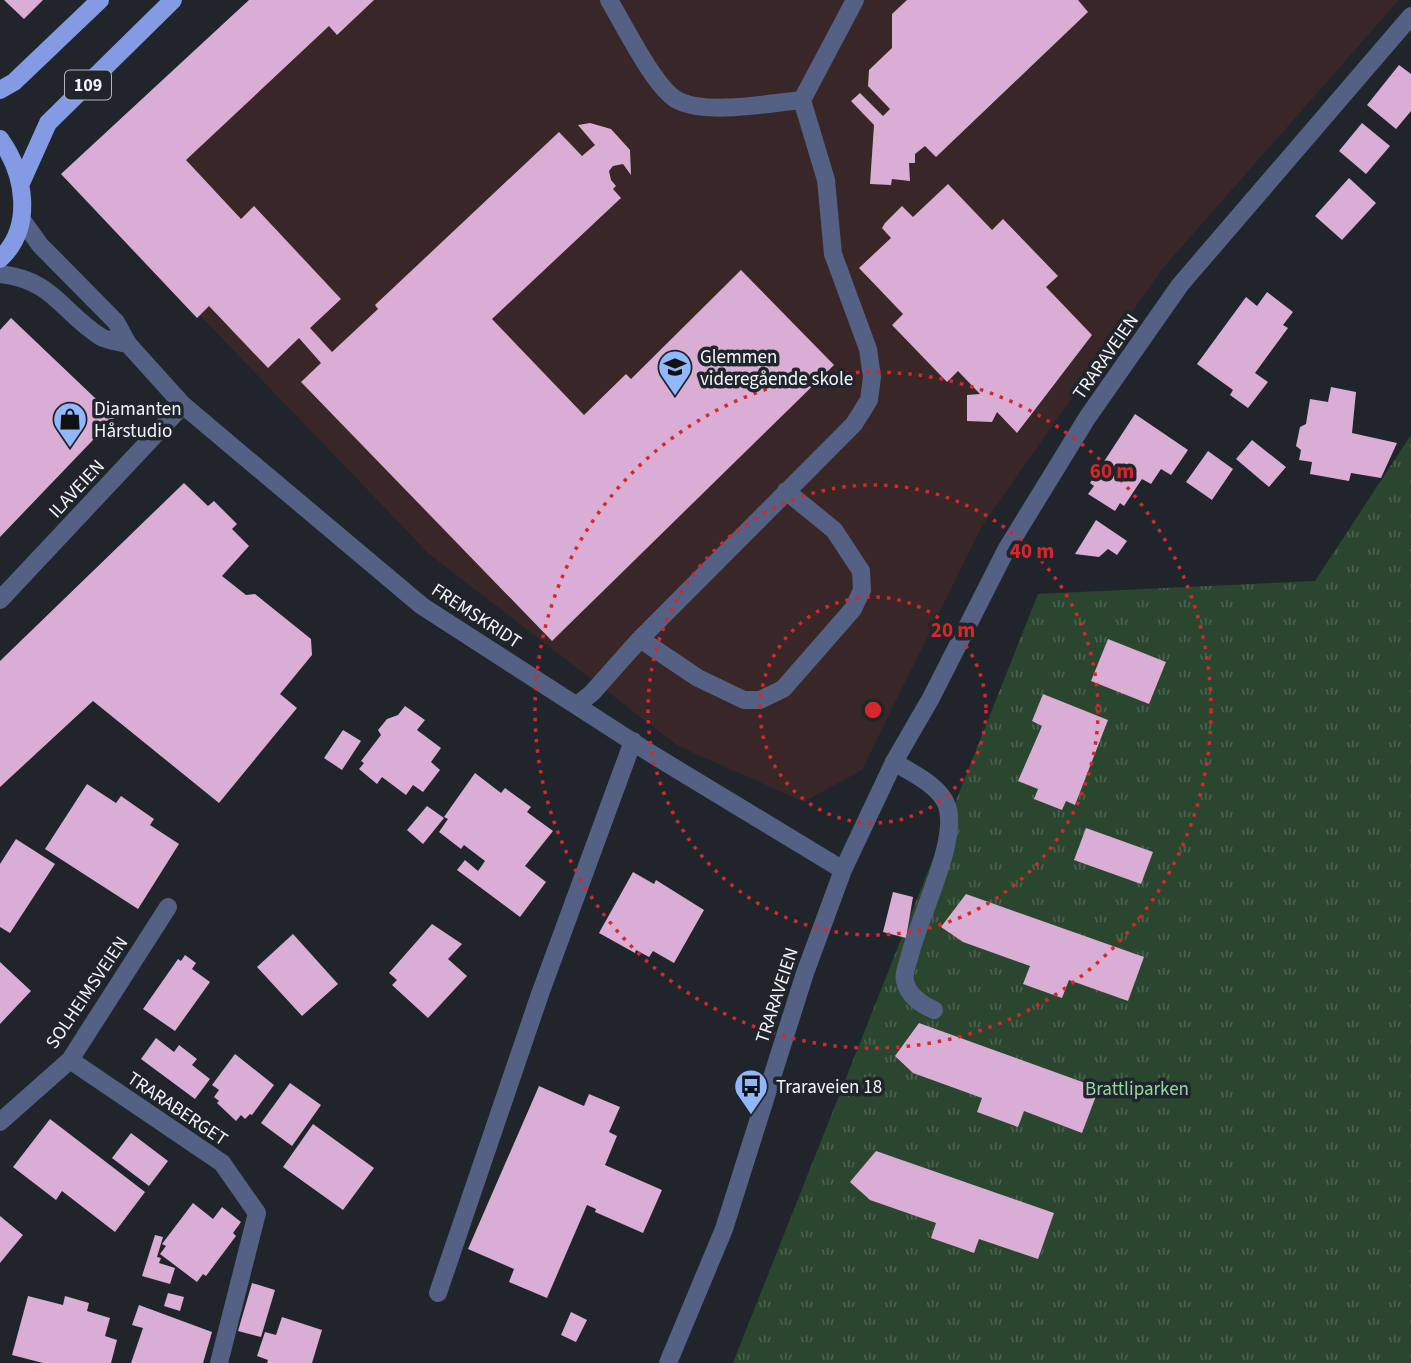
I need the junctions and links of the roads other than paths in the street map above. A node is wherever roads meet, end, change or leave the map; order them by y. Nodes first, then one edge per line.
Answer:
1 (100, 0) edge
2 (173, 0) edge
3 (609, 0) edge
4 (855, 0) edge
5 (1411, 16) edge
6 (0, 90) edge
7 (802, 100) junction
8 (0, 139) edge
9 (21, 183) junction
10 (22, 220) junction
11 (0, 259) edge
12 (0, 274) edge
13 (128, 344) junction
14 (183, 405) junction
15 (786, 491) junction
16 (0, 600) edge
17 (640, 639) junction
18 (577, 705) junction
19 (633, 741) junction
20 (894, 762) junction
21 (843, 870) junction
22 (168, 907) dead end
23 (934, 1010) dead end
24 (69, 1060) junction
25 (0, 1122) edge
26 (438, 1293) dead end
27 (219, 1363) edge
28 (668, 1363) edge

1 - 6 main road, 109
2 - 9 main road, 109
3 - 7 street
4 - 7 street
5 - 20 street, TRARAVEIEN
7 - 15 street
8 - 9 main road, 109
9 - 10 main road, 109
10 - 11 main road, 109
10 - 13 street, FREMSKRIDT
12 - 13 street, FREMSKRIDT
13 - 14 street, FREMSKRIDT
14 - 16 street, ILAVEIEN
14 - 18 street, FREMSKRIDT
15 - 17 street
15 - 17 street
17 - 18 street
18 - 19 street, FREMSKRIDT
19 - 21 street, FREMSKRIDT
19 - 26 street
20 - 21 street, TRARAVEIEN
20 - 23 street
21 - 28 street, TRARAVEIEN
22 - 24 street, SOLHEIMSVEIEN
24 - 25 street, SOLHEIMSVEIEN
24 - 27 street, TRARABERGET

